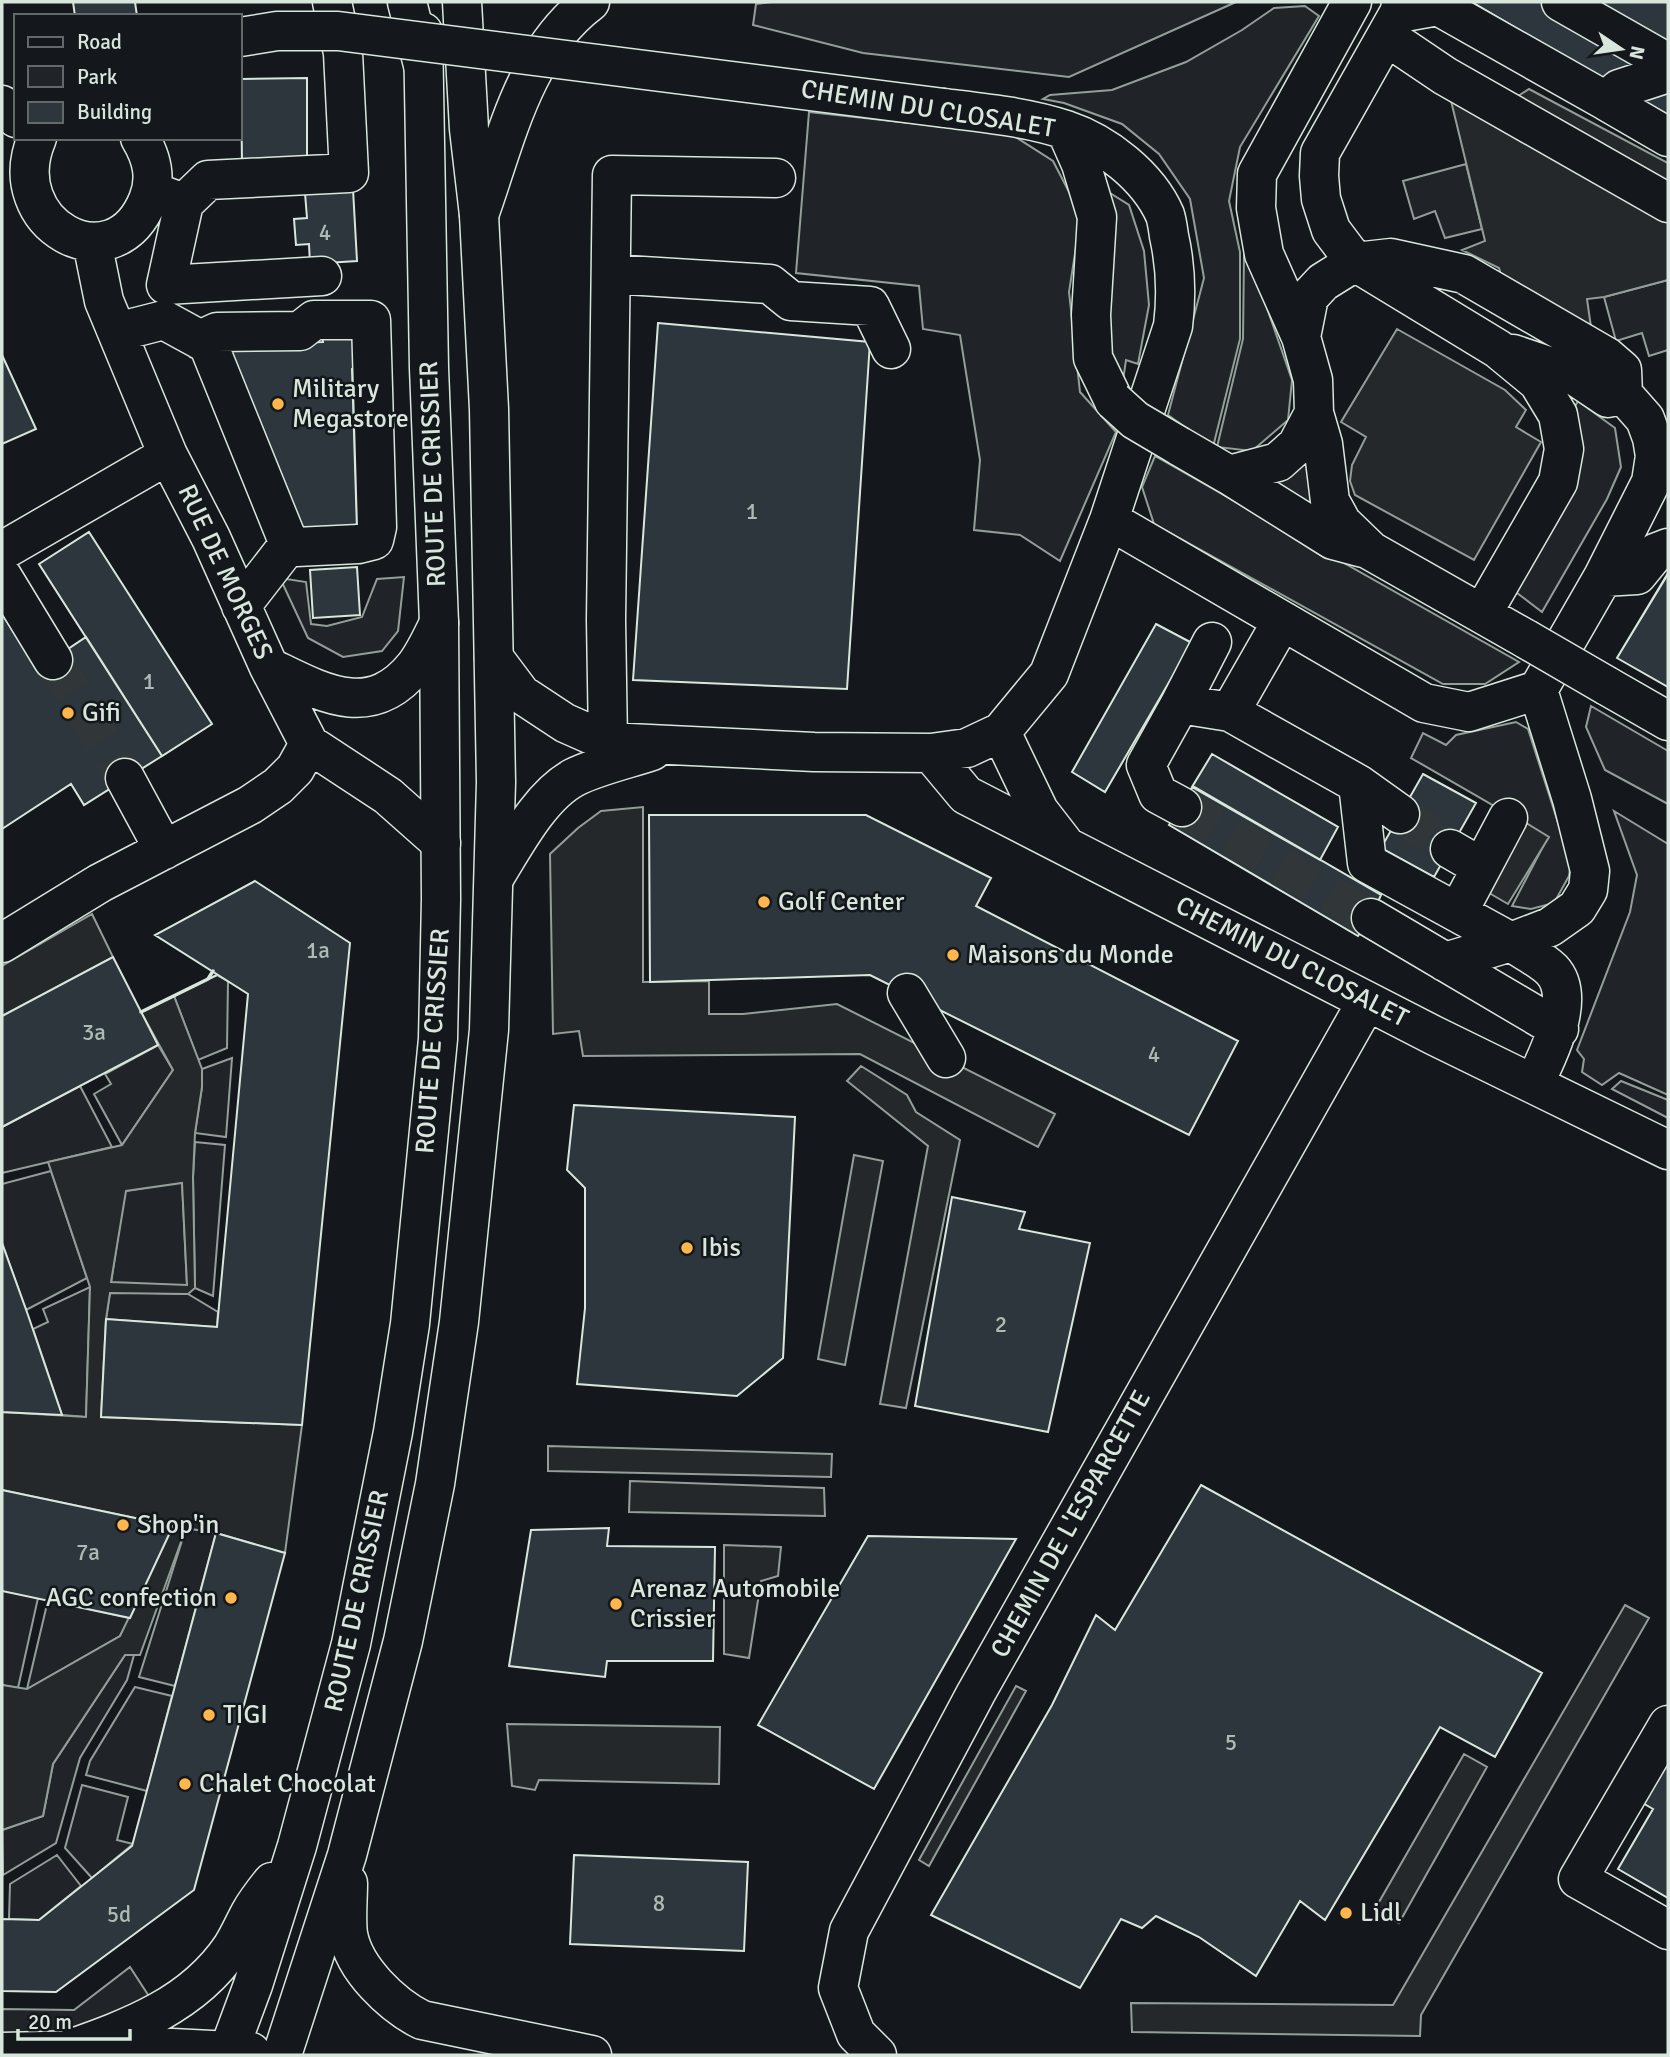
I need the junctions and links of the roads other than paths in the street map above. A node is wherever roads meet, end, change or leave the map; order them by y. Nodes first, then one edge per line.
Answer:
1 (332, 2) edge
2 (407, 2) edge
3 (423, 2) edge
4 (463, 2) edge
5 (590, 2) edge
6 (1352, 2) edge
7 (1561, 2) edge
8 (1401, 21) edge
9 (242, 37) edge
10 (1668, 63) edge
11 (423, 65) junction
12 (1668, 73) edge
13 (1606, 101) junction
14 (1066, 130) junction
15 (1668, 137) edge
16 (36, 140) edge
17 (141, 140) edge
18 (776, 178) dead end
19 (168, 197) junction
20 (1668, 203) edge
21 (479, 215) junction
22 (92, 242) junction
23 (1355, 262) junction
24 (611, 274) junction
25 (322, 276) dead end
26 (117, 331) junction
27 (1301, 337) junction
28 (200, 340) junction
29 (891, 349) dead end
30 (1498, 349) junction
31 (1623, 394) junction
32 (1314, 413) junction
33 (169, 455) junction
34 (1229, 475) junction
35 (1109, 520) junction
36 (289, 544) junction
37 (1668, 548) edge
38 (2, 551) edge
39 (1371, 551) junction
40 (2, 576) edge
41 (1603, 577) junction
42 (241, 606) junction
43 (1482, 614) junction
44 (1282, 621) junction
45 (439, 623) junction
46 (1212, 642) dead end
47 (495, 658) junction
48 (53, 660) tunnel mouth
49 (270, 667) junction
50 (1538, 690) junction
51 (1180, 704) junction
52 (1230, 712) junction
53 (1668, 721) edge
54 (1001, 732) junction
55 (608, 742) junction
56 (309, 744) junction
57 (667, 746) junction
58 (931, 753) junction
59 (125, 778) tunnel mouth
60 (1358, 784) junction
61 (1182, 807) tunnel mouth
62 (1400, 814) tunnel mouth
63 (1508, 818) dead end
64 (441, 843) junction
65 (1067, 846) junction
66 (164, 850) junction
67 (494, 878) junction
68 (1458, 912) junction
69 (1371, 918) tunnel mouth
70 (1511, 942) junction
71 (2, 943) edge
72 (1445, 962) junction
73 (907, 993) dead end
74 (1367, 1001) junction
75 (1559, 1029) junction
76 (946, 1058) dead end
77 (1534, 1084) junction
78 (1668, 1150) edge
79 (1668, 1725) edge
80 (297, 1846) junction
81 (347, 1855) junction
82 (1668, 1930) edge
83 (67, 2050) junction
84 (2, 2052) edge
85 (228, 2053) edge
86 (592, 2054) edge
87 (282, 2055) edge
88 (288, 2055) edge
89 (551, 2055) edge
90 (617, 2055) edge
91 (877, 2055) edge

1 - 19 main road
2 - 11 main road
3 - 11 main road, ROUTE DE CRISSIER
4 - 21 main road, ROUTE DE CRISSIER
5 - 21 main road
6 - 27 main road
7 - 10 main road
8 - 13 main road
8 - 20 main road
8 - 23 main road
9 - 14 main road, CHEMIN DU CLOSALET, bridge
11 - 45 main road, ROUTE DE CRISSIER
12 - 13 main road
13 - 15 main road
14 - 34 main road, bridge
14 - 35 main road, CHEMIN DU CLOSALET
16 - 22 main road
17 - 19 main road
18 - 24 main road
19 - 22 main road
19 - 25 main road
21 - 47 main road, ROUTE DE CRISSIER
22 - 26 main road, RUE DE MORGES
23 - 27 main road
23 - 30 main road
23 - 31 main road
24 - 29 main road
24 - 55 main road
26 - 28 main road
26 - 33 main road, RUE DE MORGES
27 - 32 main road
28 - 36 main road
28 - 36 main road
30 - 31 main road
30 - 43 main road
31 - 41 main road
32 - 34 main road
32 - 39 main road
33 - 38 main road
33 - 42 main road, RUE DE MORGES
34 - 39 main road
35 - 44 main road
35 - 54 main road, CHEMIN DU CLOSALET
36 - 42 main road
37 - 41 main road
39 - 43 main road
40 - 48 main road
41 - 50 main road
42 - 49 main road, RUE DE MORGES
43 - 53 main road, bridge
44 - 50 main road
44 - 52 main road
45 - 49 main road
45 - 64 main road, ROUTE DE CRISSIER
46 - 51 main road
47 - 55 main road, CHEMIN DU CLOSALET
47 - 67 main road, ROUTE DE CRISSIER
49 - 56 main road, RUE DE MORGES
50 - 70 main road
51 - 52 main road
51 - 61 main road
52 - 60 main road
54 - 58 main road, CHEMIN DU CLOSALET
54 - 65 main road
55 - 57 main road, CHEMIN DU CLOSALET
56 - 64 main road, RUE DE MORGES
56 - 66 main road
57 - 58 main road, CHEMIN DU CLOSALET
57 - 67 main road, CHEMIN DU CLOSALET
58 - 65 main road, CHEMIN DU CLOSALET
59 - 66 main road
60 - 62 main road
60 - 68 main road
63 - 68 main road
64 - 80 main road, ROUTE DE CRISSIER
65 - 74 main road, CHEMIN DU CLOSALET
66 - 71 main road
67 - 81 main road, ROUTE DE CRISSIER
68 - 70 main road
69 - 72 main road
70 - 72 main road
70 - 75 main road
72 - 75 main road
73 - 76 main road
74 - 77 main road, CHEMIN DU CLOSALET
74 - 91 main road, CHEMIN DE L'ESPARCETTE
75 - 77 main road
77 - 78 main road, CHEMIN DU CLOSALET
79 - 82 main road
80 - 83 main road
80 - 85 main road, ROUTE DE CRISSIER
81 - 86 main road
81 - 87 main road, ROUTE DE CRISSIER
83 - 84 main road
83 - 85 main road
85 - 87 main road
86 - 89 main road
86 - 90 main road
87 - 88 main road

